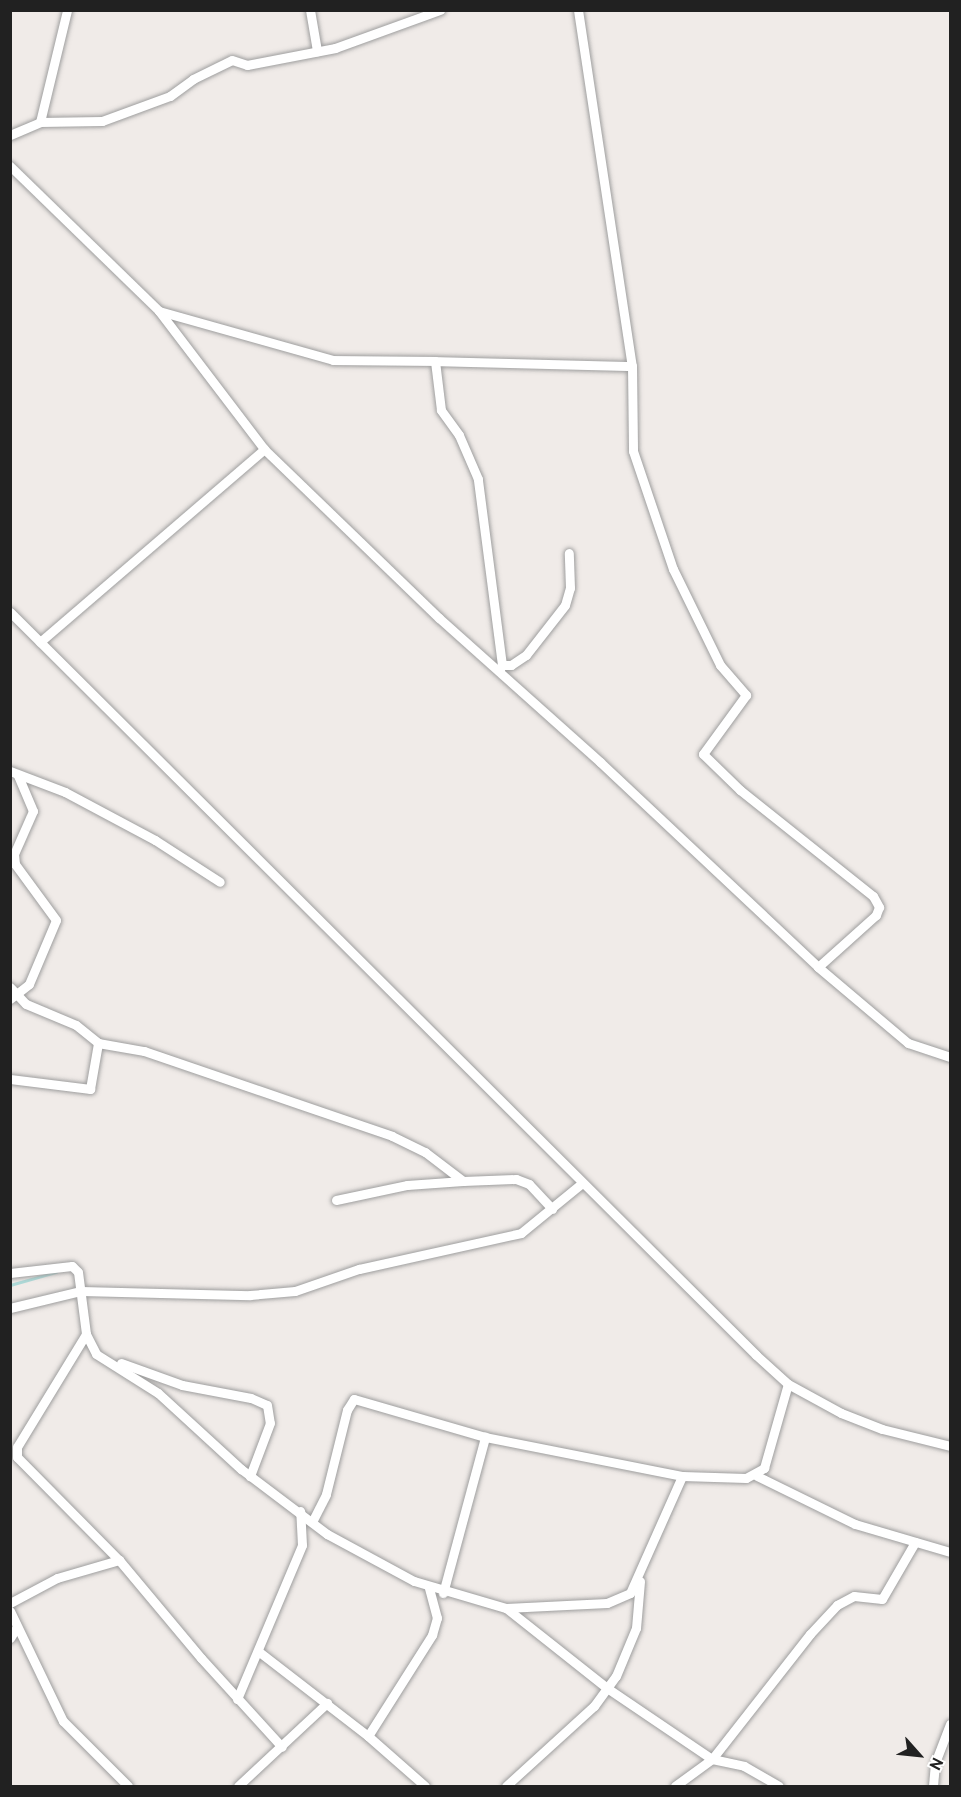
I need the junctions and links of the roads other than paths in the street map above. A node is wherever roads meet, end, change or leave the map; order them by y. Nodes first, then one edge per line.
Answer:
1 (67, 10) edge
2 (310, 10) edge
3 (440, 10) edge
4 (578, 10) edge
5 (317, 51) junction
6 (40, 122) junction
7 (10, 135) edge
8 (12, 170) edge
9 (159, 311) junction
10 (435, 361) junction
11 (632, 366) junction
12 (264, 449) junction
13 (569, 553) dead end
14 (10, 612) edge
15 (40, 642) junction
16 (500, 668) junction
17 (14, 773) edge
18 (220, 882) dead end
19 (818, 967) junction
20 (10, 987) edge
21 (14, 997) edge
22 (98, 1043) junction
23 (951, 1058) edge
24 (10, 1078) edge
25 (463, 1181) junction
26 (582, 1183) junction
27 (336, 1200) dead end
28 (552, 1209) junction
29 (10, 1273) edge
30 (81, 1291) junction
31 (10, 1308) edge
32 (86, 1334) junction
33 (96, 1354) junction
34 (788, 1384) junction
35 (484, 1437) junction
36 (951, 1446) edge
37 (250, 1476) junction
38 (682, 1476) junction
39 (757, 1476) junction
40 (300, 1511) junction
41 (312, 1522) junction
42 (915, 1542) junction
43 (951, 1552) edge
44 (119, 1560) junction
45 (641, 1573) junction
46 (429, 1588) junction
47 (443, 1593) junction
48 (10, 1603) edge
49 (506, 1608) junction
50 (10, 1611) edge
51 (18, 1627) junction
52 (10, 1638) edge
53 (258, 1651) junction
54 (607, 1688) junction
55 (237, 1699) junction
56 (327, 1704) junction
57 (950, 1728) edge
58 (368, 1736) junction
59 (282, 1747) junction
60 (712, 1760) junction
61 (128, 1786) edge
62 (238, 1786) edge
63 (425, 1786) edge
64 (506, 1786) edge
65 (675, 1786) edge
66 (779, 1786) edge
67 (933, 1786) edge

1 - 6 street
2 - 5 street
3 - 5 street
4 - 11 street
5 - 6 street
6 - 7 street
8 - 9 street
9 - 10 street
9 - 12 street
10 - 11 street
10 - 16 street
11 - 19 street
12 - 15 street
12 - 16 street
13 - 16 street
14 - 15 street
15 - 26 street
16 - 19 street
17 - 18 street
17 - 21 street
19 - 23 street
20 - 21 street
21 - 22 street
22 - 24 street
22 - 25 street
25 - 27 street
25 - 28 street
26 - 28 street
26 - 34 street
28 - 30 street
29 - 30 street
30 - 31 street
30 - 32 street
32 - 33 street
32 - 44 street
33 - 37 street
33 - 37 street
34 - 36 street
34 - 39 street
35 - 38 street
35 - 41 street
35 - 47 street
37 - 40 street
38 - 39 street
38 - 45 street
39 - 42 street
40 - 41 street
40 - 53 street
41 - 46 street
42 - 43 street
42 - 60 street
44 - 48 street
44 - 55 street
45 - 49 street
45 - 54 street
46 - 47 street
46 - 58 street
47 - 49 street
49 - 54 street
50 - 51 street
51 - 52 street
51 - 61 street
53 - 55 street
53 - 56 street
54 - 60 street
54 - 64 street
55 - 59 street
56 - 58 street
56 - 59 street
57 - 67 street
58 - 63 street
59 - 62 street
60 - 65 street
60 - 66 street

